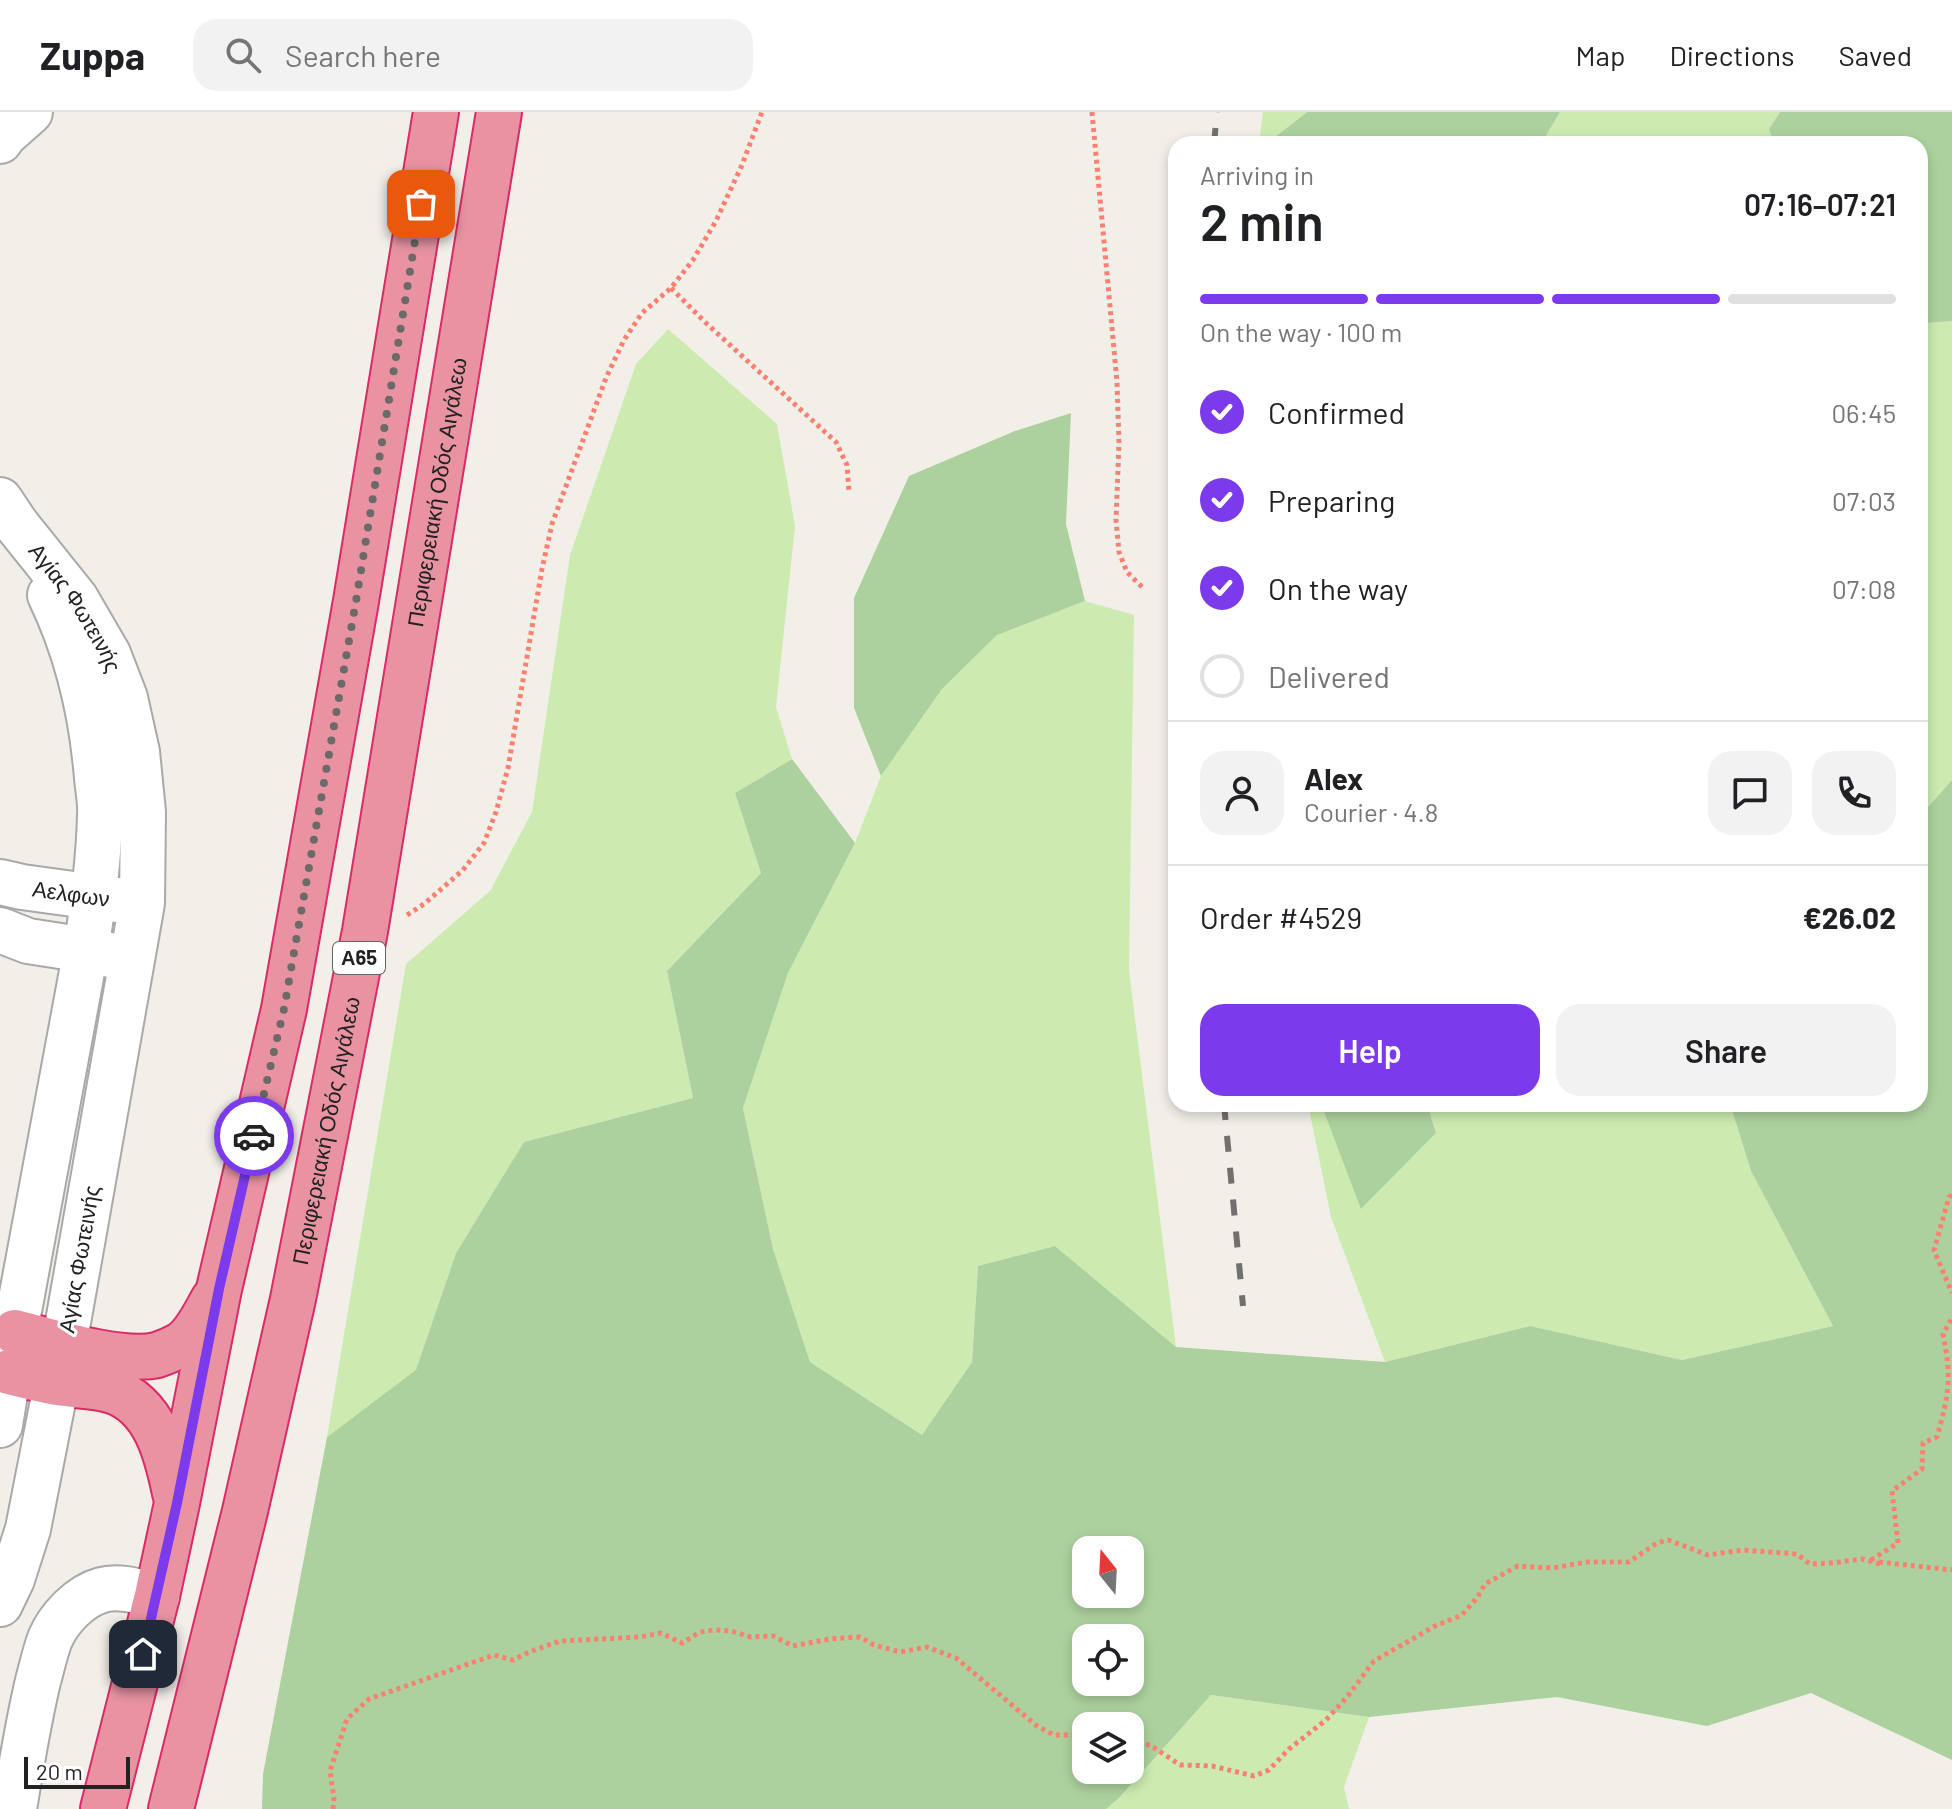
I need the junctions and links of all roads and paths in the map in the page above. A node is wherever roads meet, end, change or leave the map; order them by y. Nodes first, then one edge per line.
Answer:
1 (30, 112) edge
2 (436, 112) edge
3 (499, 112) edge
4 (762, 112) edge
5 (1092, 112) edge
6 (0, 141) edge
7 (671, 288) junction
8 (849, 492) dead end
9 (8, 512) edge
10 (1144, 589) dead end
11 (0, 882) edge
12 (94, 897) junction
13 (142, 903) junction
14 (0, 930) edge
15 (365, 931) junction
16 (86, 950) junction
17 (133, 960) junction
18 (1952, 1195) edge
19 (219, 1289) junction
20 (1952, 1293) edge
21 (1952, 1318) edge
22 (12, 1352) junction
23 (59, 1364) junction
24 (0, 1425) edge
25 (177, 1503) junction
26 (1870, 1561) junction
27 (1880, 1564) dead end
28 (1952, 1570) edge
29 (157, 1596) junction
30 (0, 1604) edge
31 (1072, 1735) edge
32 (1144, 1744) edge
33 (14, 1809) edge
34 (103, 1809) edge
35 (171, 1809) edge
36 (333, 1809) edge

1 - 6 street
2 - 19 highway
3 - 15 highway, Περιφερειακή Οδός Αιγάλεω / Α65
4 - 7 path
5 - 10 path
7 - 8 path
7 - 15 path
9 - 12 street, Αγίας Φωτεινής
9 - 13 street, Αγίας Φωτεινής
11 - 12 street, Αελφων
12 - 13 street, Αελφων
12 - 16 street, Αγίας Φωτεινής
13 - 17 street, Αγίας Φωτεινής
14 - 16 street
15 - 35 highway, Περιφερειακή Οδός Αιγάλεω / Α65
16 - 17 street
16 - 22 street, Αγίας Φωτεινής
17 - 23 street, Αγίας Φωτεινής
18 - 20 path
19 - 23 highway
19 - 25 highway
21 - 26 path
22 - 23 highway
22 - 24 street, Αγίας Φωτεινής
23 - 25 highway
23 - 30 street, Αγίας Φωτεινής
25 - 29 highway
26 - 27 path
26 - 28 path
26 - 32 path
29 - 33 street
29 - 34 highway
31 - 36 path

